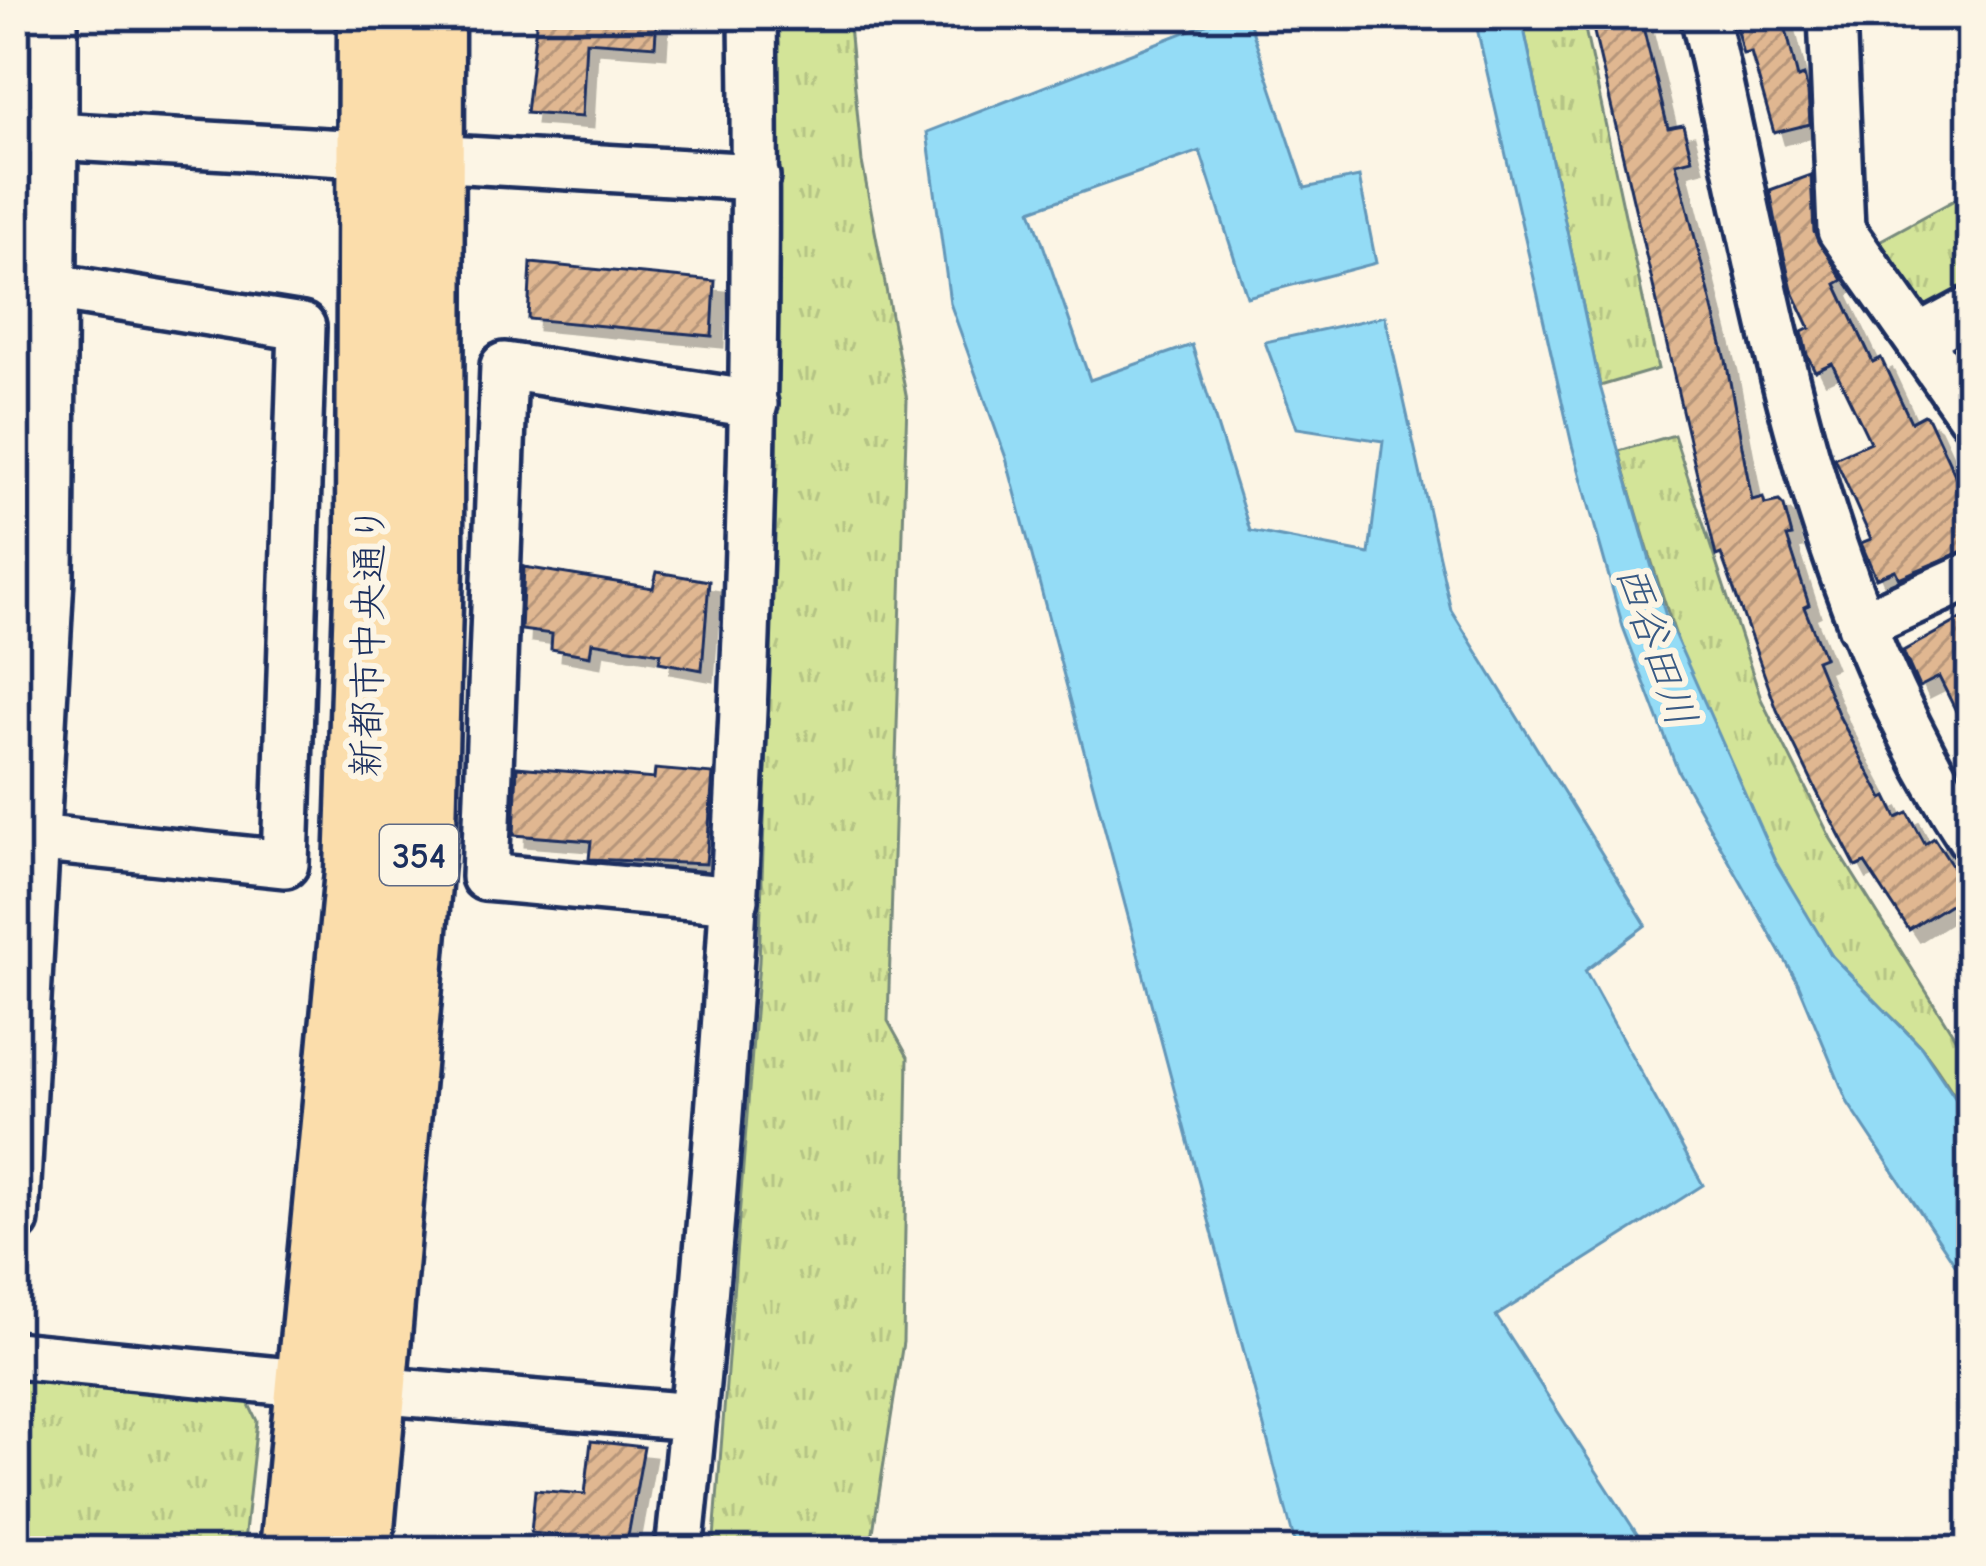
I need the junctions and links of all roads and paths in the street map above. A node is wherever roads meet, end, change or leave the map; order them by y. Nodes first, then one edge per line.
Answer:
1 (55, 15) edge
2 (372, 15) edge
3 (430, 15) edge
4 (754, 15) edge
5 (1704, 15) edge
6 (1832, 15) edge
7 (35, 130) edge
8 (401, 155) junction
9 (756, 177) junction
10 (52, 286) junction
11 (1971, 310) edge
12 (1919, 338) junction
13 (34, 359) edge
14 (754, 404) junction
15 (1971, 415) edge
16 (1971, 575) edge
17 (32, 576) edge
18 (1861, 625) junction
19 (27, 837) edge
20 (1971, 838) edge
21 (735, 900) junction
22 (17, 1170) edge
23 (15, 1220) edge
24 (15, 1354) edge
25 (310, 1384) junction
26 (374, 1390) junction
27 (693, 1418) junction
28 (294, 1551) edge
29 (358, 1551) edge
30 (679, 1551) edge

1 - 7 street
2 - 8 highway, 新都市中央通り / 354
3 - 8 highway, 新都市中央通り / 354
4 - 9 street
5 - 18 street
6 - 12 street
7 - 8 street
7 - 10 street
8 - 9 street
8 - 25 highway, 新都市中央通り / 354
8 - 26 highway, 新都市中央通り / 354
9 - 14 street
10 - 13 street
10 - 19 street
11 - 12 street
12 - 15 street
13 - 17 street
14 - 21 street
14 - 21 street
16 - 18 street
17 - 19 street
18 - 20 street
19 - 22 street
21 - 27 street
22 - 23 street
24 - 25 street
25 - 28 highway, 新都市中央通り / 354
26 - 27 street
26 - 29 highway, 新都市中央通り / 354
27 - 30 street

